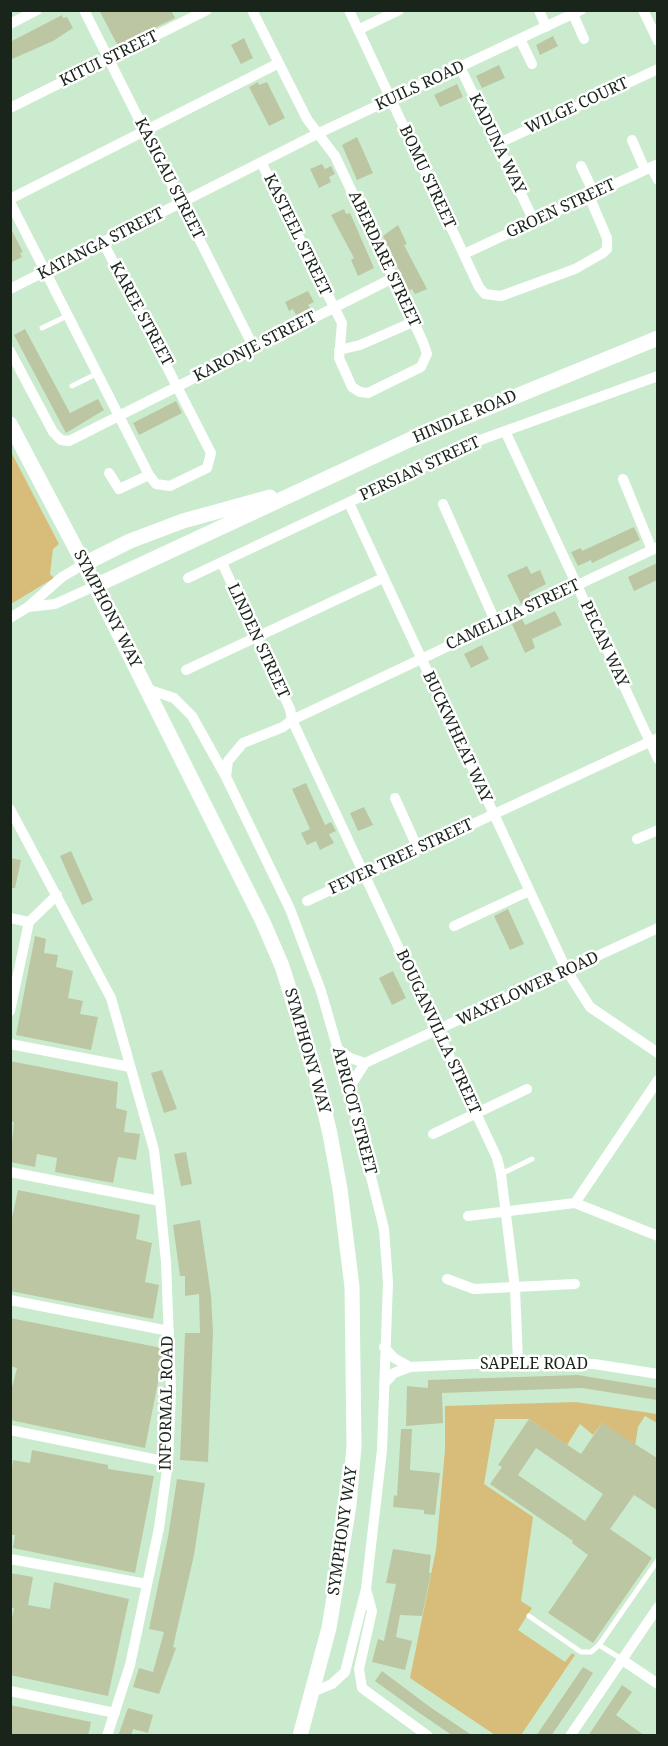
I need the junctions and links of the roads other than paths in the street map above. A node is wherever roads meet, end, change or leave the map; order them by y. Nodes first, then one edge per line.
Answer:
1 (37, 10) edge
2 (84, 10) edge
3 (207, 10) edge
4 (252, 10) edge
5 (349, 10) edge
6 (399, 10) edge
7 (539, 10) edge
8 (643, 10) edge
9 (577, 12) edge
10 (10, 24) edge
11 (546, 27) junction
12 (358, 30) junction
13 (520, 39) junction
14 (584, 39) dead end
15 (657, 41) edge
16 (108, 59) junction
17 (279, 63) junction
18 (532, 64) dead end
19 (460, 67) junction
20 (657, 69) edge
21 (391, 99) junction
22 (10, 108) edge
23 (144, 131) junction
24 (319, 133) junction
25 (632, 140) dead end
26 (497, 144) junction
27 (261, 162) junction
28 (580, 166) dead end
29 (651, 167) edge
30 (657, 180) edge
31 (591, 195) junction
32 (10, 200) edge
33 (180, 203) junction
34 (534, 221) junction
35 (103, 242) junction
36 (464, 254) junction
37 (46, 271) junction
38 (393, 278) junction
39 (10, 289) edge
40 (332, 308) junction
41 (68, 315) junction
42 (413, 322) junction
43 (42, 328) dead end
44 (657, 338) edge
45 (657, 346) edge
46 (254, 348) junction
47 (339, 350) junction
48 (10, 351) edge
49 (612, 358) junction
50 (96, 374) junction
51 (657, 376) edge
52 (72, 386) dead end
53 (179, 386) junction
54 (118, 417) junction
55 (10, 423) edge
56 (505, 431) junction
57 (109, 473) dead end
58 (149, 475) junction
59 (623, 479) dead end
60 (320, 482) junction
61 (349, 503) junction
62 (443, 504) dead end
63 (655, 549) edge
64 (222, 563) junction
65 (84, 564) junction
66 (188, 578) dead end
67 (383, 578) junction
68 (577, 585) junction
69 (95, 586) junction
70 (28, 607) junction
71 (10, 618) edge
72 (496, 623) junction
73 (256, 637) junction
74 (420, 659) junction
75 (186, 670) dead end
76 (147, 689) junction
77 (292, 720) junction
78 (653, 740) edge
79 (657, 759) edge
80 (226, 777) junction
81 (395, 798) dead end
82 (10, 809) edge
83 (493, 814) junction
84 (657, 830) edge
85 (638, 839) dead end
86 (418, 849) junction
87 (365, 873) junction
88 (529, 891) junction
89 (57, 895) junction
90 (307, 901) dead end
91 (10, 918) edge
92 (29, 922) junction
93 (454, 926) dead end
94 (657, 928) edge
95 (567, 971) junction
96 (10, 1011) edge
97 (438, 1030) junction
98 (10, 1044) edge
99 (339, 1050) junction
100 (657, 1053) edge
101 (365, 1063) junction
102 (130, 1067) junction
103 (657, 1080) edge
104 (349, 1088) junction
105 (527, 1089) dead end
106 (476, 1114) junction
107 (434, 1134) dead end
108 (532, 1159) dead end
109 (10, 1172) edge
110 (501, 1174) junction
111 (160, 1201) junction
112 (575, 1203) junction
113 (506, 1211) junction
114 (468, 1216) dead end
115 (657, 1236) edge
116 (447, 1279) dead end
117 (574, 1284) dead end
118 (515, 1288) junction
119 (10, 1300) edge
120 (169, 1331) junction
121 (384, 1347) junction
122 (518, 1362) junction
123 (411, 1367) junction
124 (657, 1374) edge
125 (384, 1384) junction
126 (10, 1430) edge
127 (168, 1462) junction
128 (10, 1559) edge
129 (657, 1560) edge
130 (147, 1584) junction
131 (366, 1589) junction
132 (657, 1607) edge
133 (529, 1616) dead end
134 (599, 1645) junction
135 (621, 1659) junction
136 (657, 1684) edge
137 (10, 1691) edge
138 (313, 1692) junction
139 (115, 1713) junction
140 (108, 1736) edge
141 (300, 1736) edge
142 (429, 1736) edge
143 (570, 1736) edge

1 - 10 street
2 - 16 street, KASIGAU STREET
3 - 16 street, KITUI STREET
4 - 17 street, ABERDARE STREET
5 - 12 street, BOMU STREET
6 - 12 street
7 - 11 street
8 - 15 street
9 - 11 street, KUILS ROAD
9 - 14 street, KUILS ROAD
11 - 13 street, KUILS ROAD
12 - 21 street, BOMU STREET
13 - 18 street
13 - 19 street, KUILS ROAD
16 - 22 street, KITUI STREET
16 - 23 street, KASIGAU STREET
17 - 23 street
17 - 24 street, ABERDARE STREET
19 - 21 street, KUILS ROAD
19 - 26 street, KADUNA WAY
20 - 26 street, WILGE COURT
21 - 24 street, KUILS ROAD
21 - 36 street, BOMU STREET
23 - 32 street
23 - 33 street, KASIGAU STREET
24 - 27 street, KATANGA STREET
24 - 38 street, ABERDARE STREET
25 - 29 street
26 - 34 street, KADUNA WAY
27 - 33 street, KATANGA STREET
27 - 40 street, KASTEEL STREET
28 - 31 street
29 - 30 street
29 - 31 street, GROEN STREET
31 - 34 street, GROEN STREET
31 - 36 street, BOMU STREET
32 - 37 street
33 - 35 street, KATANGA STREET
33 - 46 street, KASIGAU STREET
34 - 36 street, GROEN STREET
35 - 37 street, KATANGA STREET
35 - 53 street, KAREE STREET
37 - 39 street, KATANGA STREET
37 - 41 street
38 - 40 street, KARONJE STREET
38 - 42 street, ABERDARE STREET
40 - 46 street, KARONJE STREET
40 - 47 street, ABERDARE STREET
41 - 43 lane
41 - 50 street
42 - 47 street
42 - 47 street, ABERDARE STREET
44 - 49 main road, HINDLE ROAD
45 - 49 main road, HINDLE ROAD
46 - 53 street, KARONJE STREET
48 - 54 street, KARONJE STREET
49 - 60 main road, HINDLE ROAD
50 - 52 lane
50 - 54 street
51 - 56 street, PERSIAN STREET
53 - 54 street, KARONJE STREET
53 - 58 street, KAREE STREET
54 - 58 street
55 - 65 main road, SYMPHONY WAY
56 - 61 street, PERSIAN STREET
56 - 68 street, PECAN WAY
57 - 58 street
59 - 63 street
60 - 65 main road, HINDLE ROAD
60 - 69 main road, HINDLE ROAD
61 - 64 street, PERSIAN STREET
61 - 67 street, BUCKWHEAT WAY
62 - 72 street
63 - 68 street, CAMELLIA STREET
64 - 66 street, PERSIAN STREET
64 - 73 street, LINDEN STREET
65 - 69 main road, SYMPHONY WAY
65 - 70 street
67 - 73 street
67 - 74 street, BUCKWHEAT WAY
68 - 72 street, CAMELLIA STREET
68 - 78 street, PECAN WAY
69 - 70 street
69 - 76 main road, SYMPHONY WAY
70 - 71 street
72 - 74 street, CAMELLIA STREET
73 - 75 street
73 - 77 street, LINDEN STREET
74 - 77 street, CAMELLIA STREET
74 - 83 street, BUCKWHEAT WAY
76 - 80 street, APRICOT STREET
76 - 138 main road, SYMPHONY WAY
77 - 80 street, CAMELLIA STREET
77 - 87 street, BOUGANVILLA STREET
78 - 79 street, PECAN WAY
78 - 83 street, FEVER TREE STREET
80 - 99 street, APRICOT STREET
81 - 86 street
82 - 89 street, INFORMAL ROAD
83 - 86 street, FEVER TREE STREET
83 - 88 street, BUCKWHEAT WAY
84 - 85 street
86 - 87 street, FEVER TREE STREET
87 - 90 street, FEVER TREE STREET
87 - 97 street, BOUGANVILLA STREET
88 - 93 street
88 - 95 street, BUCKWHEAT WAY
89 - 92 street
89 - 102 street, INFORMAL ROAD
91 - 92 street
92 - 96 street
94 - 95 street, WAXFLOWER ROAD
95 - 97 street, WAXFLOWER ROAD
95 - 100 street, BUCKWHEAT WAY
97 - 101 street, WAXFLOWER ROAD
97 - 106 street, BOUGANVILLA STREET
98 - 102 street
99 - 101 street
99 - 104 street, APRICOT STREET
101 - 104 street
102 - 111 street, INFORMAL ROAD
103 - 112 street
104 - 121 street, APRICOT STREET
105 - 106 street
106 - 107 street
106 - 110 street, BOUGANVILLA STREET
108 - 110 lane
109 - 111 street
110 - 113 street, BOUGANVILLA STREET
111 - 120 street, INFORMAL ROAD
112 - 113 street
112 - 115 street
113 - 114 street
113 - 118 street, BOUGANVILLA STREET
116 - 118 street
117 - 118 street
118 - 122 street, BOUGANVILLA STREET
119 - 120 street
120 - 127 street, INFORMAL ROAD
121 - 123 street
121 - 125 street, APRICOT STREET
122 - 123 street, SAPELE ROAD
122 - 124 street, SAPELE ROAD
123 - 125 street, SAPELE ROAD
125 - 131 street, APRICOT STREET
126 - 127 street
127 - 130 street, INFORMAL ROAD
128 - 130 street
129 - 134 lane
130 - 139 street, INFORMAL ROAD
131 - 138 street, APRICOT STREET
131 - 142 street, APRICOT STREET
132 - 135 street
133 - 134 lane
134 - 135 lane
135 - 136 street
135 - 143 street
137 - 139 street
138 - 141 main road, SYMPHONY WAY
139 - 140 street, INFORMAL ROAD

